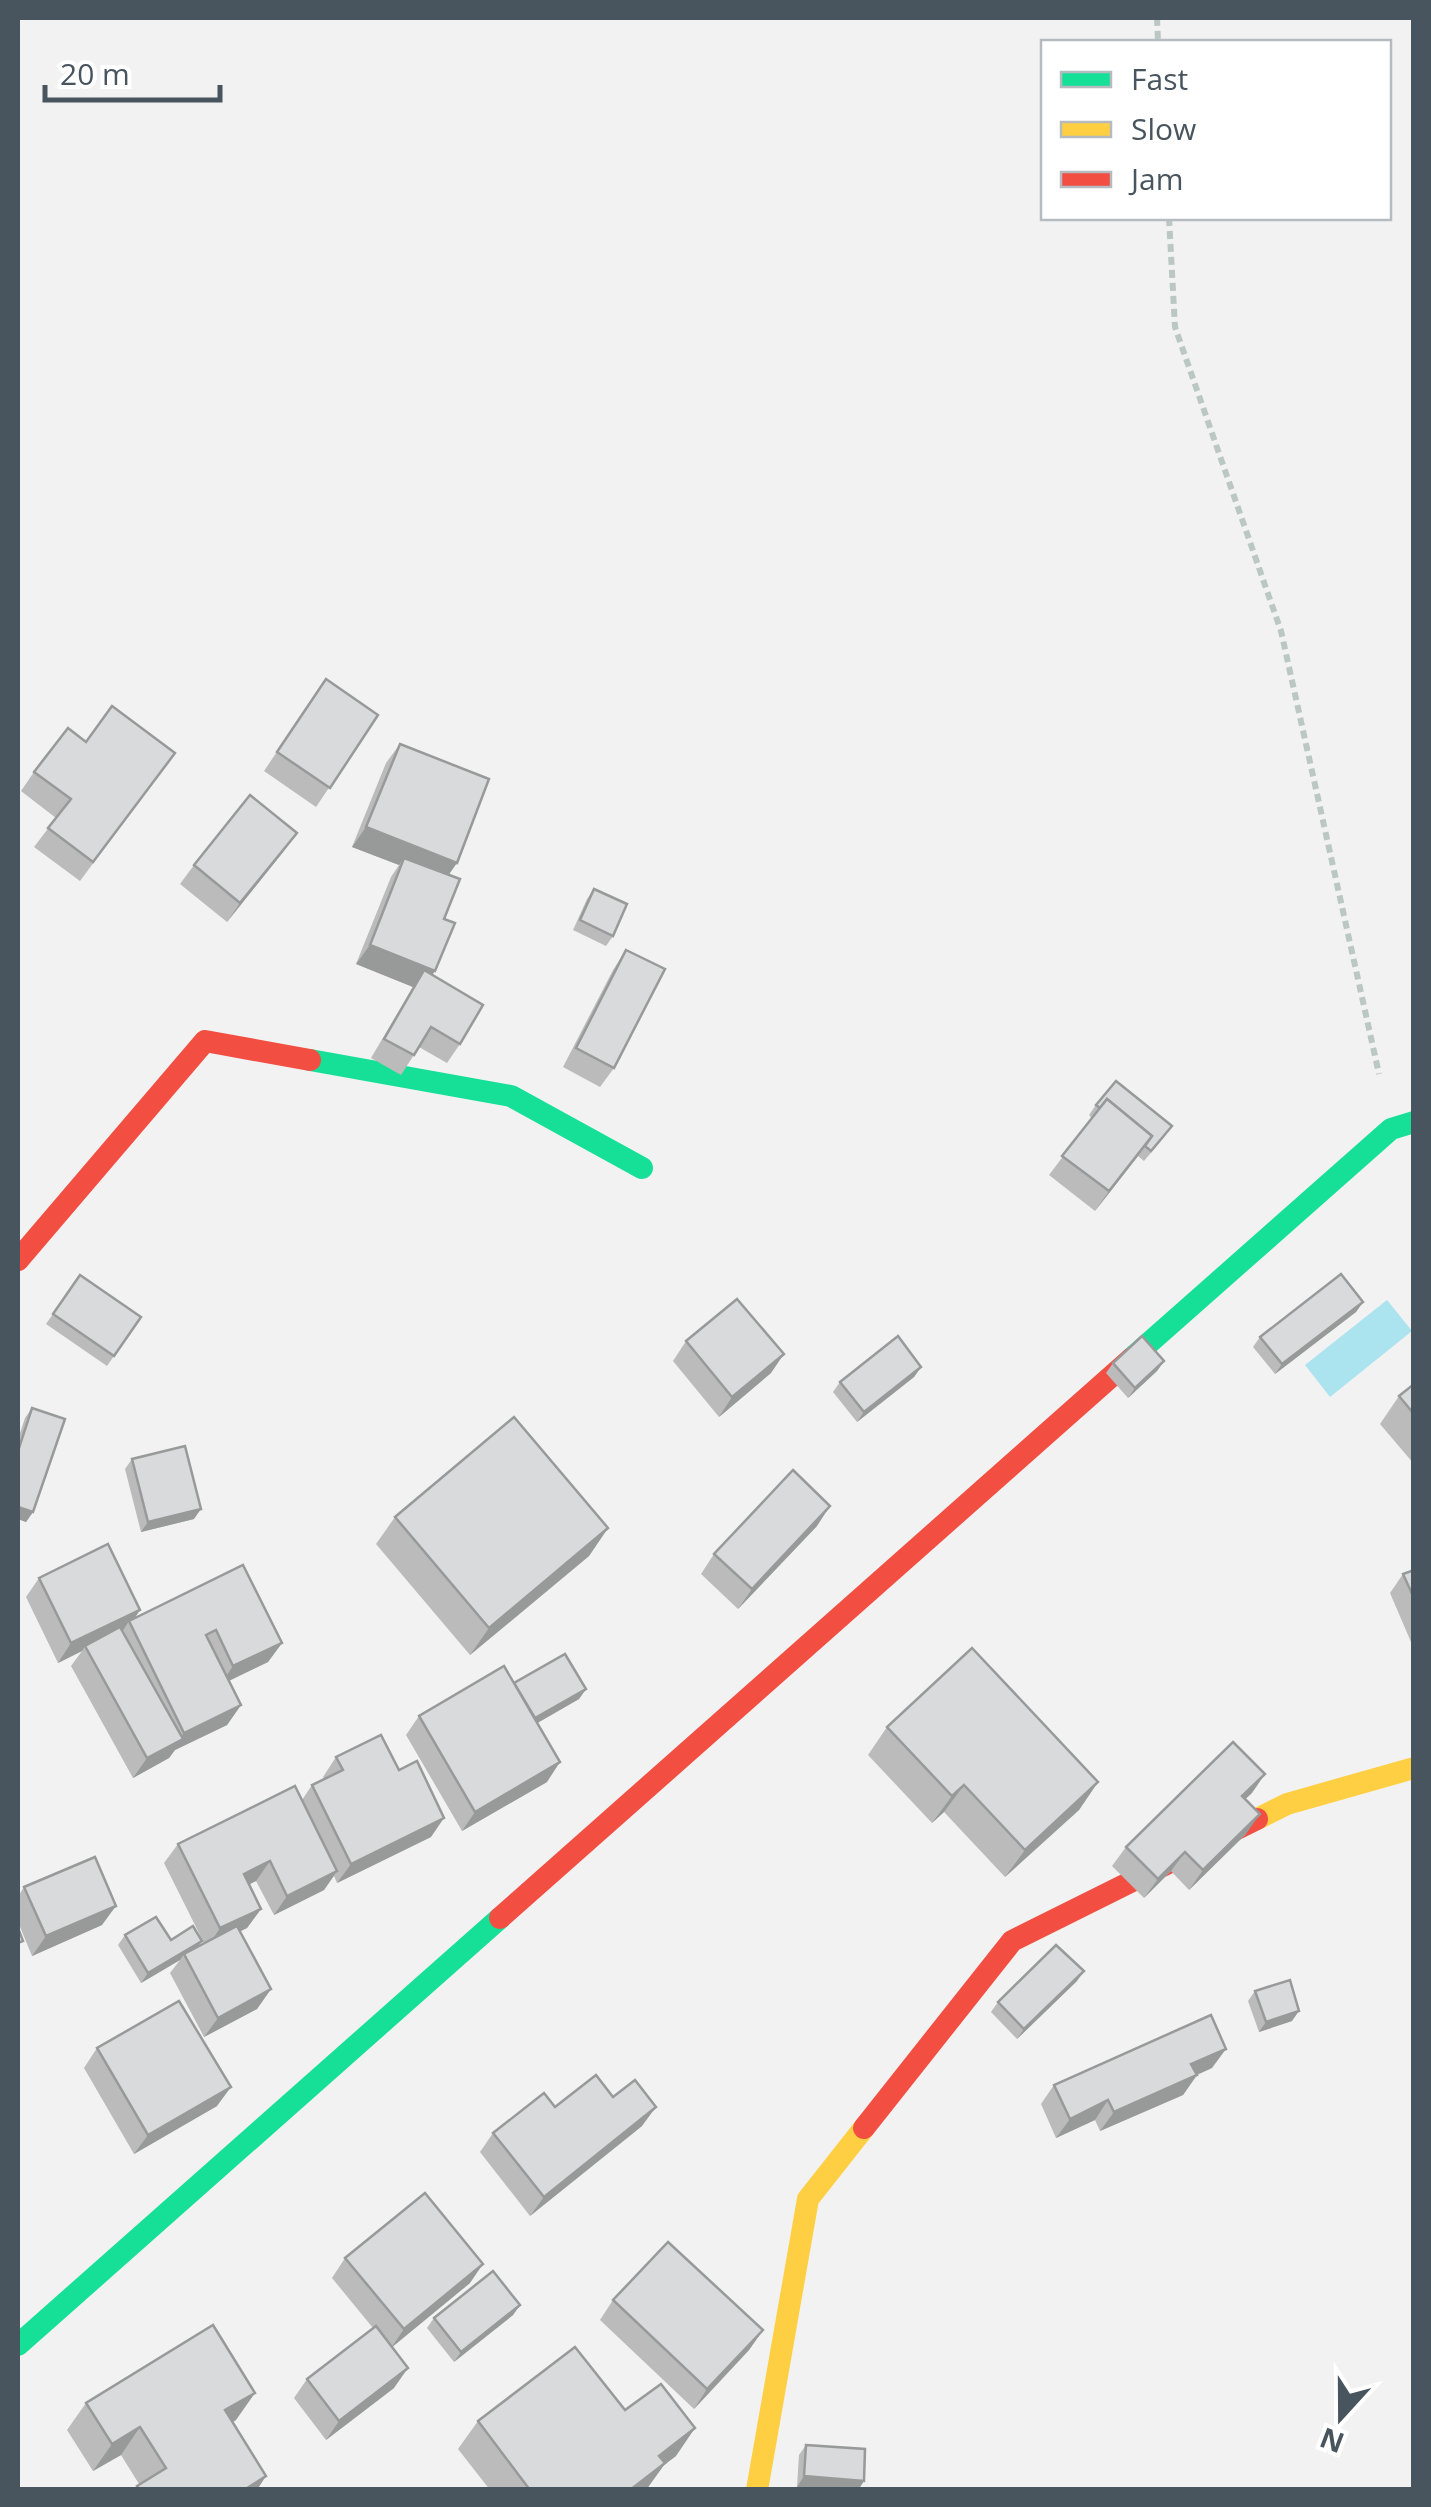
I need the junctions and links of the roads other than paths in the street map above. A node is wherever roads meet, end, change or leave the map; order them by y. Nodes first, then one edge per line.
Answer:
1 (1402, 1125) edge
2 (642, 1168) dead end
3 (18, 1260) edge
4 (1414, 1768) edge
5 (18, 2345) edge
6 (757, 2490) edge

1 - 5 street
2 - 3 street
4 - 6 street

